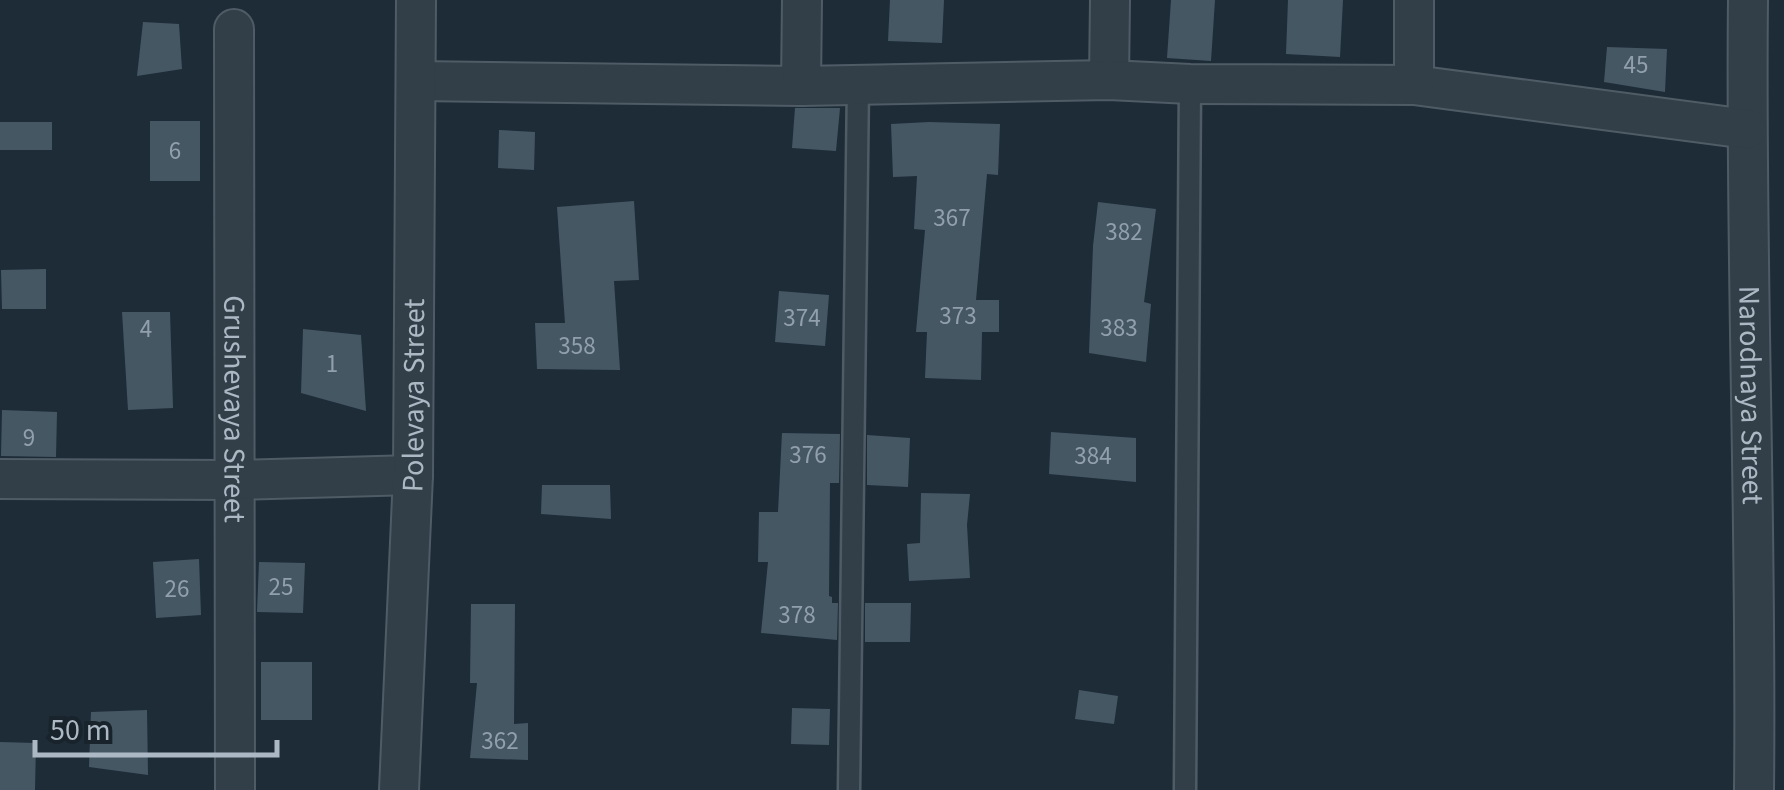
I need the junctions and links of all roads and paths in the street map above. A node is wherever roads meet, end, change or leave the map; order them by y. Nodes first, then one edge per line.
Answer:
1 (416, 0) edge
2 (802, 0) edge
3 (1110, 0) edge
4 (1414, 0) edge
5 (1748, 0) edge
6 (234, 29) dead end
7 (1109, 80) junction
8 (416, 81) junction
9 (858, 84) junction
10 (1190, 84) junction
11 (1414, 85) junction
12 (801, 86) junction
13 (1746, 129) junction
14 (413, 475) junction
15 (0, 479) edge
16 (233, 480) junction
17 (1770, 646) edge
18 (235, 790) edge
19 (399, 790) edge
20 (849, 790) edge
21 (1185, 790) edge
22 (1754, 790) edge

1 - 8 street, Polevaya Street
2 - 12 street
3 - 7 street
4 - 11 street
5 - 13 street, Narodnaya Street
6 - 16 street, Grushevaya Street
7 - 9 street
7 - 10 street
8 - 12 street
8 - 14 street, Polevaya Street
9 - 12 street
9 - 20 lane
10 - 11 street
10 - 21 lane
11 - 13 street
13 - 17 street, Narodnaya Street
14 - 16 street
14 - 19 street, Polevaya Street
15 - 16 street
16 - 18 street, Grushevaya Street
17 - 22 street, Narodnaya Street

